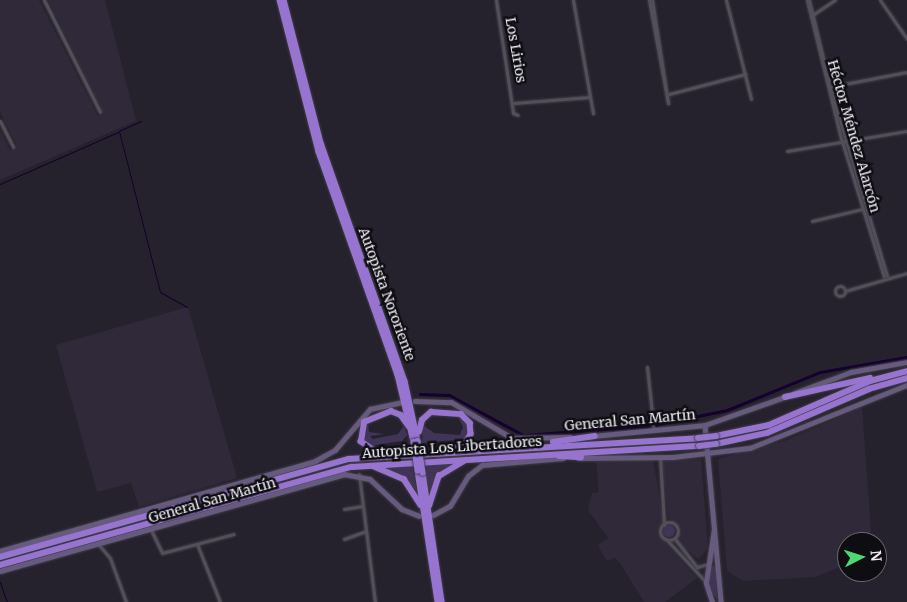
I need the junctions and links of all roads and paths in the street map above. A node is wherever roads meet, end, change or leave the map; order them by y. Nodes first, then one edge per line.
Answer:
1 (44, 0) edge
2 (280, 0) edge
3 (284, 0) edge
4 (496, 0) edge
5 (573, 0) edge
6 (651, 0) edge
7 (726, 0) edge
8 (808, 0) edge
9 (835, 0) edge
10 (880, 0) edge
11 (812, 15) junction
12 (907, 39) edge
13 (907, 72) edge
14 (745, 74) junction
15 (828, 87) junction
16 (750, 93) dead end
17 (590, 97) junction
18 (514, 103) junction
19 (592, 107) dead end
20 (515, 110) dead end
21 (100, 112) dead end
22 (0, 121) edge
23 (907, 131) edge
24 (844, 142) junction
25 (13, 147) dead end
26 (793, 150) dead end
27 (864, 208) junction
28 (818, 220) dead end
29 (907, 273) edge
30 (885, 277) junction
31 (845, 291) dead end
32 (907, 362) edge
33 (647, 367) dead end
34 (907, 371) edge
35 (894, 374) junction
36 (907, 378) edge
37 (907, 386) edge
38 (785, 397) junction
39 (415, 401) dead end
40 (402, 402) dead end
41 (705, 425) junction
42 (654, 432) junction
43 (412, 433) junction
44 (595, 436) junction
45 (416, 442) junction
46 (530, 446) junction
47 (447, 451) junction
48 (529, 454) junction
49 (708, 454) junction
50 (383, 455) junction
51 (480, 457) junction
52 (580, 458) junction
53 (658, 458) junction
54 (361, 465) junction
55 (420, 472) junction
56 (359, 474) junction
57 (363, 506) junction
58 (344, 509) dead end
59 (422, 514) junction
60 (431, 517) junction
61 (665, 517) junction
62 (670, 523) junction
63 (664, 525) junction
64 (714, 525) junction
65 (151, 530) junction
66 (366, 531) junction
67 (234, 534) dead end
68 (675, 537) junction
69 (344, 539) dead end
70 (666, 540) junction
71 (99, 544) junction
72 (197, 544) junction
73 (0, 550) edge
74 (0, 557) edge
75 (708, 564) junction
76 (2, 567) edge
77 (719, 568) junction
78 (706, 583) junction
79 (712, 600) edge
80 (721, 600) edge
81 (126, 602) edge
82 (220, 602) edge
83 (375, 602) edge
84 (438, 602) edge
85 (442, 602) edge

1 - 21 street
2 - 43 highway, Autopista Nororiente
3 - 45 highway, Autopista Nororiente
4 - 18 street, Los Lirios
5 - 17 street
6 - 14 street
7 - 14 street
8 - 11 street, Héctor Méndez Alarcón
9 - 11 street
10 - 12 street
11 - 15 street, Héctor Méndez Alarcón
13 - 15 street
14 - 16 street
15 - 24 street, Héctor Méndez Alarcón
17 - 18 street, Los Lirios
17 - 19 street
18 - 20 street, Los Lirios
22 - 25 street
23 - 24 street
24 - 26 street
24 - 27 street, Héctor Méndez Alarcón
27 - 28 street
27 - 30 street, Héctor Méndez Alarcón
29 - 30 street
30 - 31 street
32 - 38 street, General San Martín
33 - 42 street
34 - 35 highway, Autopista Los Libertadores
35 - 38 highway
35 - 46 highway, Autopista Los Libertadores, bridge
36 - 48 highway, Autopista Los Libertadores, bridge
37 - 49 street
38 - 41 street, General San Martín
39 - 44 street, General San Martín
40 - 73 street, General San Martín
41 - 42 street, General San Martín
41 - 49 street
42 - 44 street, General San Martín
43 - 45 highway, Autopista Nororiente
43 - 50 highway
44 - 46 highway
45 - 47 highway
45 - 55 highway, Autopista Nororiente, bridge
46 - 47 highway, Autopista Los Libertadores
47 - 50 highway, Autopista Los Libertadores
48 - 51 highway, Autopista Los Libertadores
48 - 52 highway
49 - 53 street
49 - 64 street
50 - 74 highway, Autopista Los Libertadores
51 - 54 highway, Autopista Los Libertadores
51 - 60 highway
52 - 53 street
52 - 60 street
53 - 61 street
54 - 59 highway
54 - 76 highway, Autopista Los Libertadores
55 - 59 highway, Autopista Nororiente
55 - 60 highway, Autopista Nororiente
56 - 57 street
56 - 59 street
56 - 65 street, General San Martín
57 - 58 street
57 - 66 street
59 - 84 highway, Autopista Nororiente
60 - 85 highway, Autopista Nororiente
61 - 62 street
61 - 63 street
62 - 63 street
62 - 68 street
63 - 70 street
64 - 75 street
64 - 77 street
65 - 71 street, General San Martín
65 - 72 street
66 - 69 street
66 - 83 street
67 - 72 street
68 - 70 street
68 - 75 street
70 - 78 street
71 - 76 street, General San Martín
71 - 81 street
72 - 82 street
75 - 77 street
75 - 78 street
77 - 80 street
78 - 79 street
79 - 80 street

